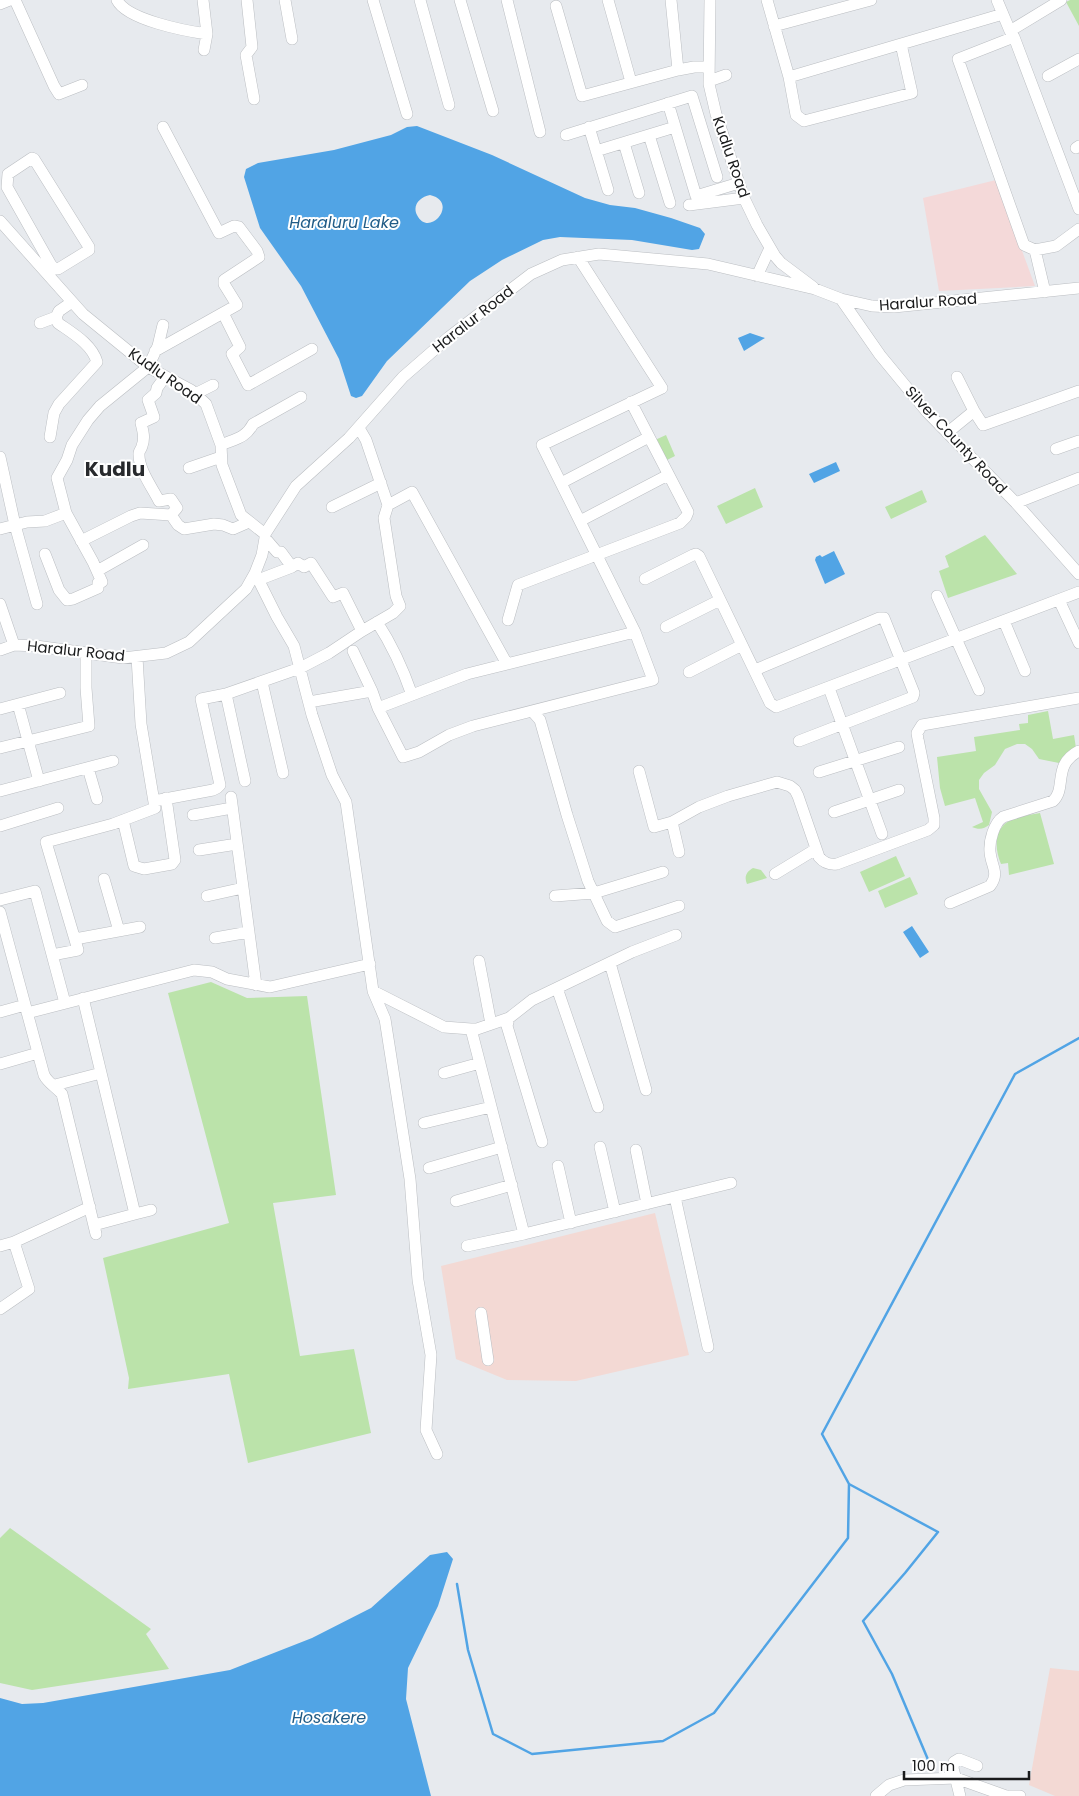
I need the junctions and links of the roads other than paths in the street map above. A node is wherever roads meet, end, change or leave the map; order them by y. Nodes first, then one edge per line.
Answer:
1 (10, 0) edge
2 (15, 0) edge
3 (117, 0) edge
4 (203, 0) edge
5 (247, 0) edge
6 (286, 0) edge
7 (373, 0) edge
8 (420, 0) edge
9 (460, 0) edge
10 (507, 0) edge
11 (608, 0) edge
12 (671, 0) edge
13 (710, 0) edge
14 (767, 0) edge
15 (871, 0) edge
16 (997, 0) edge
17 (1061, 0) edge
18 (0, 4) edge
19 (556, 6) dead end
20 (1003, 14) junction
21 (774, 26) junction
22 (208, 34) junction
23 (292, 39) dead end
24 (901, 44) junction
25 (204, 50) dead end
26 (1079, 59) edge
27 (709, 67) junction
28 (678, 70) junction
29 (726, 75) dead end
30 (1048, 76) dead end
31 (790, 77) junction
32 (709, 81) junction
33 (631, 82) junction
34 (82, 85) dead end
35 (254, 99) dead end
36 (668, 103) junction
37 (449, 105) dead end
38 (493, 111) dead end
39 (407, 114) dead end
40 (163, 126) dead end
41 (589, 127) junction
42 (675, 127) junction
43 (540, 132) dead end
44 (566, 135) dead end
45 (650, 135) junction
46 (624, 142) junction
47 (596, 151) junction
48 (717, 177) dead end
49 (739, 183) junction
50 (608, 190) dead end
51 (639, 193) dead end
52 (744, 198) junction
53 (670, 203) dead end
54 (689, 205) dead end
55 (1079, 210) edge
56 (0, 221) edge
57 (1079, 229) edge
58 (770, 248) junction
59 (1035, 250) junction
60 (578, 257) junction
61 (47, 268) junction
62 (757, 276) junction
63 (1079, 288) edge
64 (815, 289) junction
65 (1045, 292) junction
66 (842, 299) junction
67 (72, 302) junction
68 (223, 313) junction
69 (56, 317) junction
70 (40, 323) dead end
71 (163, 325) dead end
72 (312, 349) dead end
73 (155, 352) junction
74 (148, 367) junction
75 (165, 377) junction
76 (957, 377) dead end
77 (213, 385) dead end
78 (1079, 391) edge
79 (195, 394) junction
80 (301, 397) dead end
81 (631, 402) junction
82 (974, 411) junction
83 (359, 428) junction
84 (947, 432) junction
85 (50, 437) dead end
86 (649, 437) junction
87 (1079, 441) edge
88 (221, 445) junction
89 (1056, 449) dead end
90 (221, 457) junction
91 (0, 458) edge
92 (189, 468) dead end
93 (668, 475) junction
94 (1079, 478) edge
95 (381, 483) junction
96 (561, 483) junction
97 (1016, 503) junction
98 (388, 505) junction
99 (332, 507) dead end
100 (66, 513) junction
101 (171, 515) junction
102 (580, 521) junction
103 (249, 522) junction
104 (15, 525) junction
105 (0, 529) edge
106 (265, 536) junction
107 (80, 542) junction
108 (143, 545) dead end
109 (45, 554) dead end
110 (596, 555) junction
111 (292, 567) junction
112 (97, 571) junction
113 (1079, 574) edge
114 (257, 576) junction
115 (645, 579) dead end
116 (1079, 592) edge
117 (937, 596) dead end
118 (720, 600) junction
119 (1059, 600) junction
120 (0, 604) edge
121 (37, 604) dead end
122 (508, 620) dead end
123 (1004, 621) junction
124 (377, 622) junction
125 (666, 628) dead end
126 (362, 631) junction
127 (635, 632) junction
128 (956, 639) junction
129 (1079, 643) edge
130 (14, 645) junction
131 (742, 645) junction
132 (0, 650) edge
133 (353, 651) dead end
134 (86, 653) junction
135 (137, 657) junction
136 (901, 660) junction
137 (506, 664) junction
138 (300, 668) junction
139 (755, 670) junction
140 (1025, 671) dead end
141 (689, 672) dead end
142 (262, 682) junction
143 (829, 688) junction
144 (979, 690) dead end
145 (372, 692) junction
146 (60, 693) dead end
147 (226, 694) junction
148 (412, 694) junction
149 (1079, 698) edge
150 (201, 699) junction
151 (189, 701) dead end
152 (309, 702) junction
153 (18, 704) junction
154 (378, 708) junction
155 (0, 709) edge
156 (532, 711) junction
157 (842, 725) junction
158 (28, 741) junction
159 (799, 741) dead end
160 (898, 747) dead end
161 (0, 748) edge
162 (1079, 751) edge
163 (113, 761) dead end
164 (855, 761) junction
165 (88, 768) junction
166 (639, 771) dead end
167 (819, 772) dead end
168 (283, 773) dead end
169 (39, 781) junction
170 (245, 781) dead end
171 (899, 790) dead end
172 (0, 791) edge
173 (166, 798) junction
174 (97, 799) dead end
175 (870, 800) junction
176 (154, 801) junction
177 (58, 808) dead end
178 (834, 812) dead end
179 (193, 815) dead end
180 (123, 820) junction
181 (672, 822) junction
182 (0, 826) edge
183 (882, 834) dead end
184 (237, 844) junction
185 (816, 849) junction
186 (199, 850) dead end
187 (679, 852) dead end
188 (663, 872) dead end
189 (774, 874) dead end
190 (104, 879) dead end
191 (243, 888) junction
192 (594, 893) junction
193 (206, 896) dead end
194 (556, 896) dead end
195 (0, 900) edge
196 (950, 904) dead end
197 (679, 906) dead end
198 (0, 912) edge
199 (140, 927) dead end
200 (118, 931) junction
201 (249, 932) junction
202 (676, 935) dead end
203 (215, 938) dead end
204 (74, 939) junction
205 (52, 955) junction
206 (479, 961) dead end
207 (610, 962) junction
208 (370, 964) junction
209 (256, 985) junction
210 (557, 988) junction
211 (373, 991) junction
212 (83, 998) junction
213 (65, 1003) junction
214 (26, 1009) junction
215 (0, 1012) edge
216 (509, 1018) junction
217 (491, 1024) junction
218 (471, 1029) junction
219 (38, 1052) junction
220 (480, 1063) junction
221 (0, 1064) edge
222 (101, 1073) junction
223 (444, 1073) dead end
224 (55, 1085) junction
225 (646, 1090) dead end
226 (492, 1107) junction
227 (598, 1107) dead end
228 (424, 1122) dead end
229 (542, 1142) dead end
230 (502, 1146) junction
231 (600, 1147) dead end
232 (636, 1150) dead end
233 (558, 1166) dead end
234 (429, 1168) dead end
235 (732, 1183) dead end
236 (512, 1185) junction
237 (675, 1197) junction
238 (456, 1201) dead end
239 (647, 1204) junction
240 (90, 1207) junction
241 (151, 1210) dead end
242 (615, 1212) junction
243 (135, 1214) junction
244 (572, 1223) junction
245 (524, 1234) junction
246 (14, 1242) junction
247 (0, 1246) edge
248 (468, 1246) dead end
249 (0, 1309) edge
250 (481, 1313) dead end
251 (708, 1347) dead end
252 (488, 1360) dead end
253 (437, 1454) dead end
254 (977, 1766) dead end
255 (956, 1778) junction
256 (876, 1796) edge
257 (960, 1796) edge
258 (1007, 1796) edge
259 (1020, 1796) edge

1 - 18 street
2 - 34 street
3 - 22 street
4 - 22 street
5 - 35 street
6 - 23 street
7 - 39 street
8 - 37 street
9 - 38 street
10 - 43 street
11 - 33 street
12 - 28 street
13 - 27 street, Kudlu Road
14 - 21 street
15 - 21 street
16 - 20 street
17 - 20 street
19 - 33 street
20 - 24 street
21 - 31 street
22 - 25 street
24 - 31 street
24 - 31 street
26 - 30 street
27 - 28 street
27 - 32 street, Kudlu Road
28 - 33 street
29 - 32 street
32 - 49 street, Kudlu Road
36 - 41 street
36 - 42 street
36 - 48 street
40 - 68 street
41 - 44 street
41 - 47 street
42 - 45 street
42 - 49 street
45 - 46 street
45 - 53 street
46 - 47 street
46 - 51 street
47 - 50 street
49 - 52 street, Kudlu Road
52 - 54 street
52 - 58 street, Kudlu Road
55 - 59 street
56 - 61 street, Kudlu Road
57 - 59 street
58 - 62 street
58 - 64 street, Kudlu Road
59 - 65 street
60 - 62 street, Haralur Road
60 - 81 street
60 - 83 street, Haralur Road
61 - 61 street
61 - 67 street, Kudlu Road
62 - 64 street, Haralur Road
63 - 65 street, Haralur Road
64 - 66 street, Haralur Road
65 - 66 street, Haralur Road
66 - 84 street, Silver County Road
67 - 69 street
67 - 74 street, Kudlu Road
68 - 72 street
68 - 73 street
69 - 70 street
69 - 85 street
71 - 73 street
73 - 74 street
74 - 75 street, Kudlu Road
74 - 100 street
75 - 79 street, Kudlu Road
75 - 101 street
76 - 82 street
77 - 79 street
78 - 82 street
79 - 88 street, Kudlu Road
80 - 88 street
81 - 86 street
81 - 96 street
82 - 84 street
83 - 95 street
83 - 106 street, Haralur Road
84 - 97 street, Silver County Road
86 - 93 street
86 - 96 street
87 - 89 street
88 - 90 street, Kudlu Road
90 - 92 street
90 - 103 street, Kudlu Road
91 - 104 street
93 - 102 street
93 - 110 street
94 - 97 street
95 - 98 street
95 - 99 street
96 - 102 street
97 - 113 street, Silver County Road
98 - 124 street
98 - 137 street
100 - 104 street
100 - 107 street
101 - 103 street
101 - 107 street
102 - 110 street
103 - 106 street, Kudlu Road
104 - 105 street
104 - 121 street
106 - 111 street, Kudlu Road
106 - 114 street, Haralur Road
107 - 112 street
108 - 112 street
109 - 112 street
110 - 122 street
110 - 127 street
111 - 114 street
111 - 126 street
114 - 135 street, Haralur Road
114 - 138 street
115 - 118 street
116 - 119 street
117 - 128 street
118 - 125 street
118 - 131 street
119 - 123 street
119 - 129 street
120 - 130 street
123 - 128 street
123 - 140 street
124 - 126 street
124 - 148 street
126 - 138 street
127 - 137 street
127 - 156 street
128 - 136 street
128 - 144 street
130 - 132 street, Haralur Road
130 - 134 street, Haralur Road
131 - 139 street
131 - 141 street
133 - 145 street
134 - 135 street, Haralur Road
134 - 158 street
135 - 176 street
136 - 139 street
136 - 143 street
136 - 157 street
137 - 148 street
138 - 142 street
138 - 152 street
139 - 143 street
142 - 147 street
142 - 168 street
143 - 157 street
145 - 152 street
145 - 154 street
146 - 153 street
147 - 150 street
147 - 170 street
148 - 154 street
149 - 185 street
150 - 151 street
150 - 173 street
152 - 208 street
153 - 155 street
153 - 158 street
154 - 156 street
156 - 192 street
157 - 159 street
157 - 164 street
158 - 161 street
158 - 169 street
160 - 164 street
162 - 196 street
163 - 165 street
164 - 167 street
164 - 175 street
165 - 169 street
165 - 174 street
166 - 181 street
169 - 172 street
171 - 175 street
173 - 176 street
173 - 180 street
175 - 178 street
175 - 183 street
176 - 180 street
177 - 182 street
179 - 184 street
180 - 204 street
181 - 185 street
181 - 187 street
184 - 186 street
184 - 191 street
185 - 189 street
188 - 192 street
190 - 200 street
191 - 193 street
191 - 201 street
192 - 194 street
192 - 197 street
195 - 205 street
198 - 214 street
199 - 200 street
200 - 204 street
201 - 203 street
201 - 209 street
202 - 207 street
204 - 205 street
205 - 213 street
206 - 217 street
207 - 210 street
207 - 225 street
208 - 209 street
208 - 211 street
209 - 212 street
210 - 216 street
210 - 227 street
211 - 218 street
211 - 253 street
212 - 213 street
212 - 222 street
213 - 214 street
214 - 215 street
214 - 219 street
216 - 217 street
216 - 229 street
217 - 218 street
218 - 220 street
219 - 221 street
219 - 224 street
220 - 223 street
220 - 226 street
222 - 224 street
222 - 243 street
224 - 240 street
226 - 228 street
226 - 230 street
230 - 234 street
230 - 236 street
231 - 242 street
232 - 239 street
233 - 244 street
235 - 237 street
236 - 238 street
236 - 245 street
237 - 239 street
237 - 251 street
239 - 242 street
240 - 243 street
240 - 246 street
241 - 243 street
242 - 244 street
244 - 245 street
245 - 248 street
246 - 247 street
246 - 249 street
250 - 252 street
254 - 255 street
255 - 256 street
255 - 257 street
255 - 258 street
258 - 259 street

